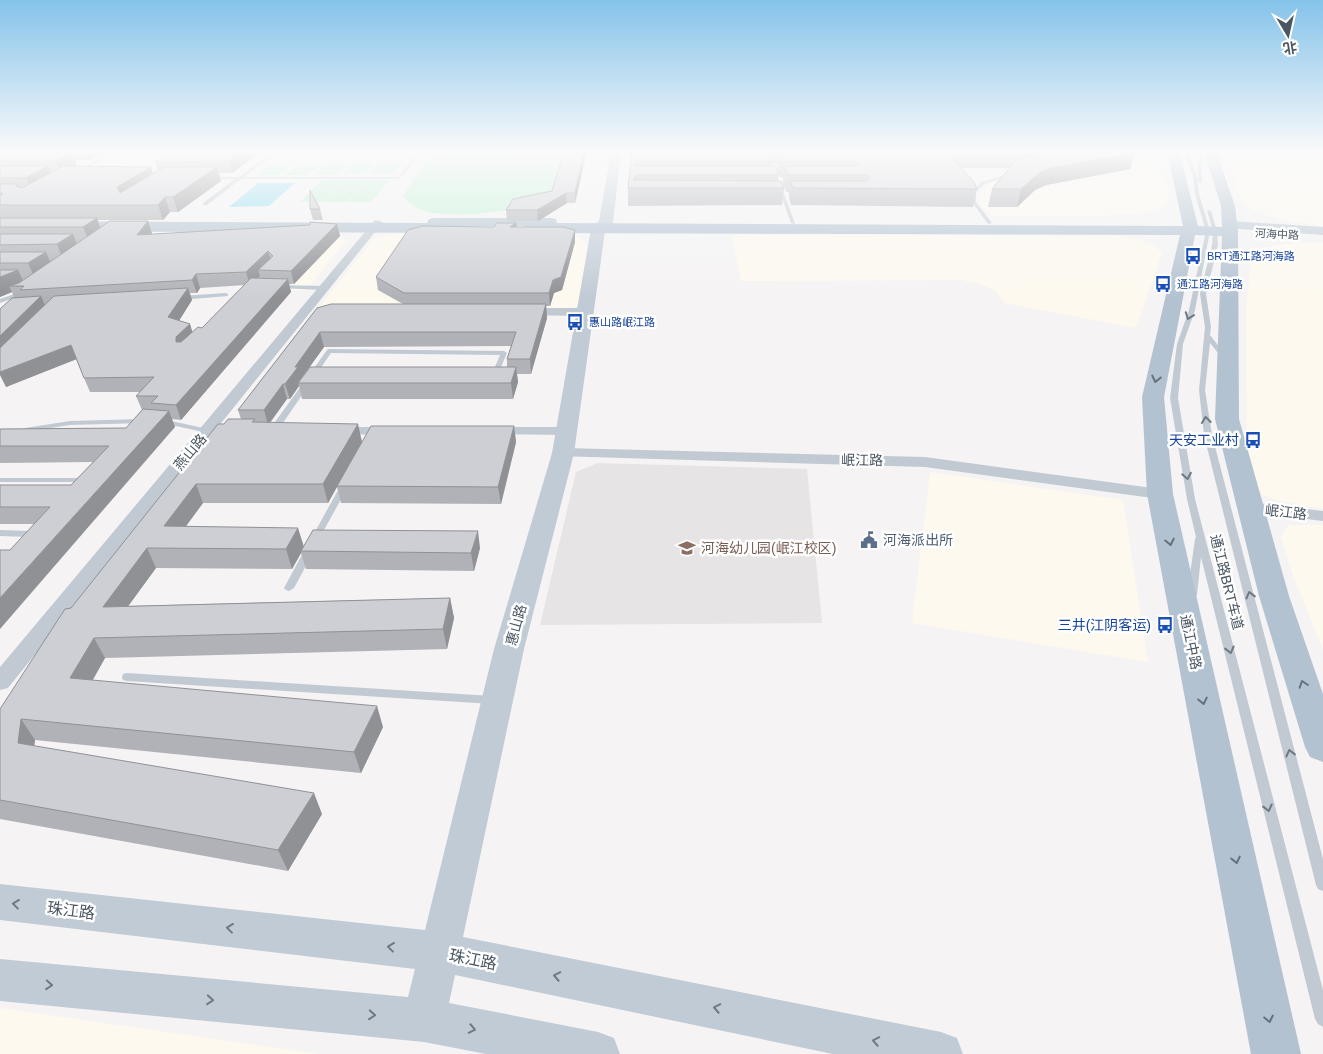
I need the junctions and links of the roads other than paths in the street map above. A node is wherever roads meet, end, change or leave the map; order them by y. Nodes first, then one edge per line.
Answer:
1 (210, 200) edge
2 (602, 200) edge
3 (785, 200) edge
4 (974, 200) edge
5 (1198, 200) edge
6 (1200, 200) edge
7 (1204, 200) edge
8 (1226, 200) edge
9 (205, 204) dead end
10 (0, 220) edge
11 (596, 223) junction
12 (793, 223) junction
13 (990, 223) junction
14 (376, 225) junction
15 (0, 226) edge
16 (1211, 227) junction
17 (1323, 230) edge
18 (1323, 237) edge
19 (270, 287) edge
20 (30, 288) edge
21 (324, 288) junction
22 (226, 295) dead end
23 (176, 298) edge
24 (0, 301) edge
25 (305, 312) junction
26 (325, 312) edge
27 (515, 312) edge
28 (584, 312) junction
29 (1207, 335) junction
30 (1227, 362) junction
31 (314, 373) junction
32 (324, 373) edge
33 (487, 374) edge
34 (208, 430) junction
35 (227, 430) edge
36 (254, 430) edge
37 (292, 430) edge
38 (319, 430) edge
39 (403, 430) edge
40 (273, 431) junction
41 (480, 431) edge
42 (566, 431) junction
43 (12, 432) edge
44 (563, 453) junction
45 (351, 474) edge
46 (0, 480) edge
47 (82, 480) edge
48 (1160, 494) junction
49 (1249, 507) junction
50 (1323, 516) edge
51 (0, 533) edge
52 (30, 534) edge
53 (1200, 534) junction
54 (289, 588) dead end
55 (1188, 629) junction
56 (3, 675) edge
57 (127, 677) dead end
58 (497, 700) junction
59 (1323, 747) edge
60 (1323, 885) edge
61 (0, 902) edge
62 (440, 952) junction
63 (0, 980) edge
64 (1323, 1019) edge
65 (424, 1020) junction
66 (598, 1054) edge
67 (941, 1054) edge
68 (1276, 1054) edge

1 - 9 lane
2 - 11 street, 惠山路
3 - 12 lane
4 - 13 lane
5 - 16 main road, 通江中路
6 - 16 lane, 通江路BRT车道
7 - 16 lane, 通江路BRT车道
8 - 16 main road, 通江中路
10 - 14 main road
11 - 12 main road
11 - 14 main road
11 - 16 main road
11 - 28 street, 惠山路
12 - 13 main road
13 - 16 main road
14 - 15 main road
14 - 21 street, 燕山路
16 - 17 street, 河海中路
16 - 18 street, 河海中路
16 - 29 lane, 通江路BRT车道
16 - 30 main road, 通江中路
16 -> 48 main road, 通江中路
16 -> 53 lane, 通江路BRT车道
19 - 21 lane
20 - 24 lane
21 - 25 street, 燕山路
22 - 23 lane
25 - 26 street
25 - 34 street, 燕山路
27 - 28 street
28 - 42 street, 惠山路
29 - 30 lane
60 -> 29 lane, 通江路BRT车道
30 - 49 main road, 通江中路
31 - 32 lane
31 - 33 lane
31 - 40 lane
34 - 35 street
34 - 43 lane
34 - 56 street, 燕山路
36 - 40 street
37 - 40 street
38 - 39 street
41 - 42 street
42 - 44 street, 惠山路
44 - 48 street, 岷江路
44 - 58 street, 惠山路
45 - 54 lane
46 - 47 lane
48 -> 55 main road, 通江中路
49 - 50 street, 岷江路
59 -> 49 main road, 通江中路
51 - 52 lane
53 - 55 lane
53 -> 64 lane, 通江路BRT车道
55 -> 68 main road, 通江中路
57 - 58 lane
58 - 62 street, 惠山路
62 -> 61 street, 珠江路
62 - 65 street, 惠山路
67 -> 62 street, 珠江路
63 -> 65 street
65 -> 66 street

